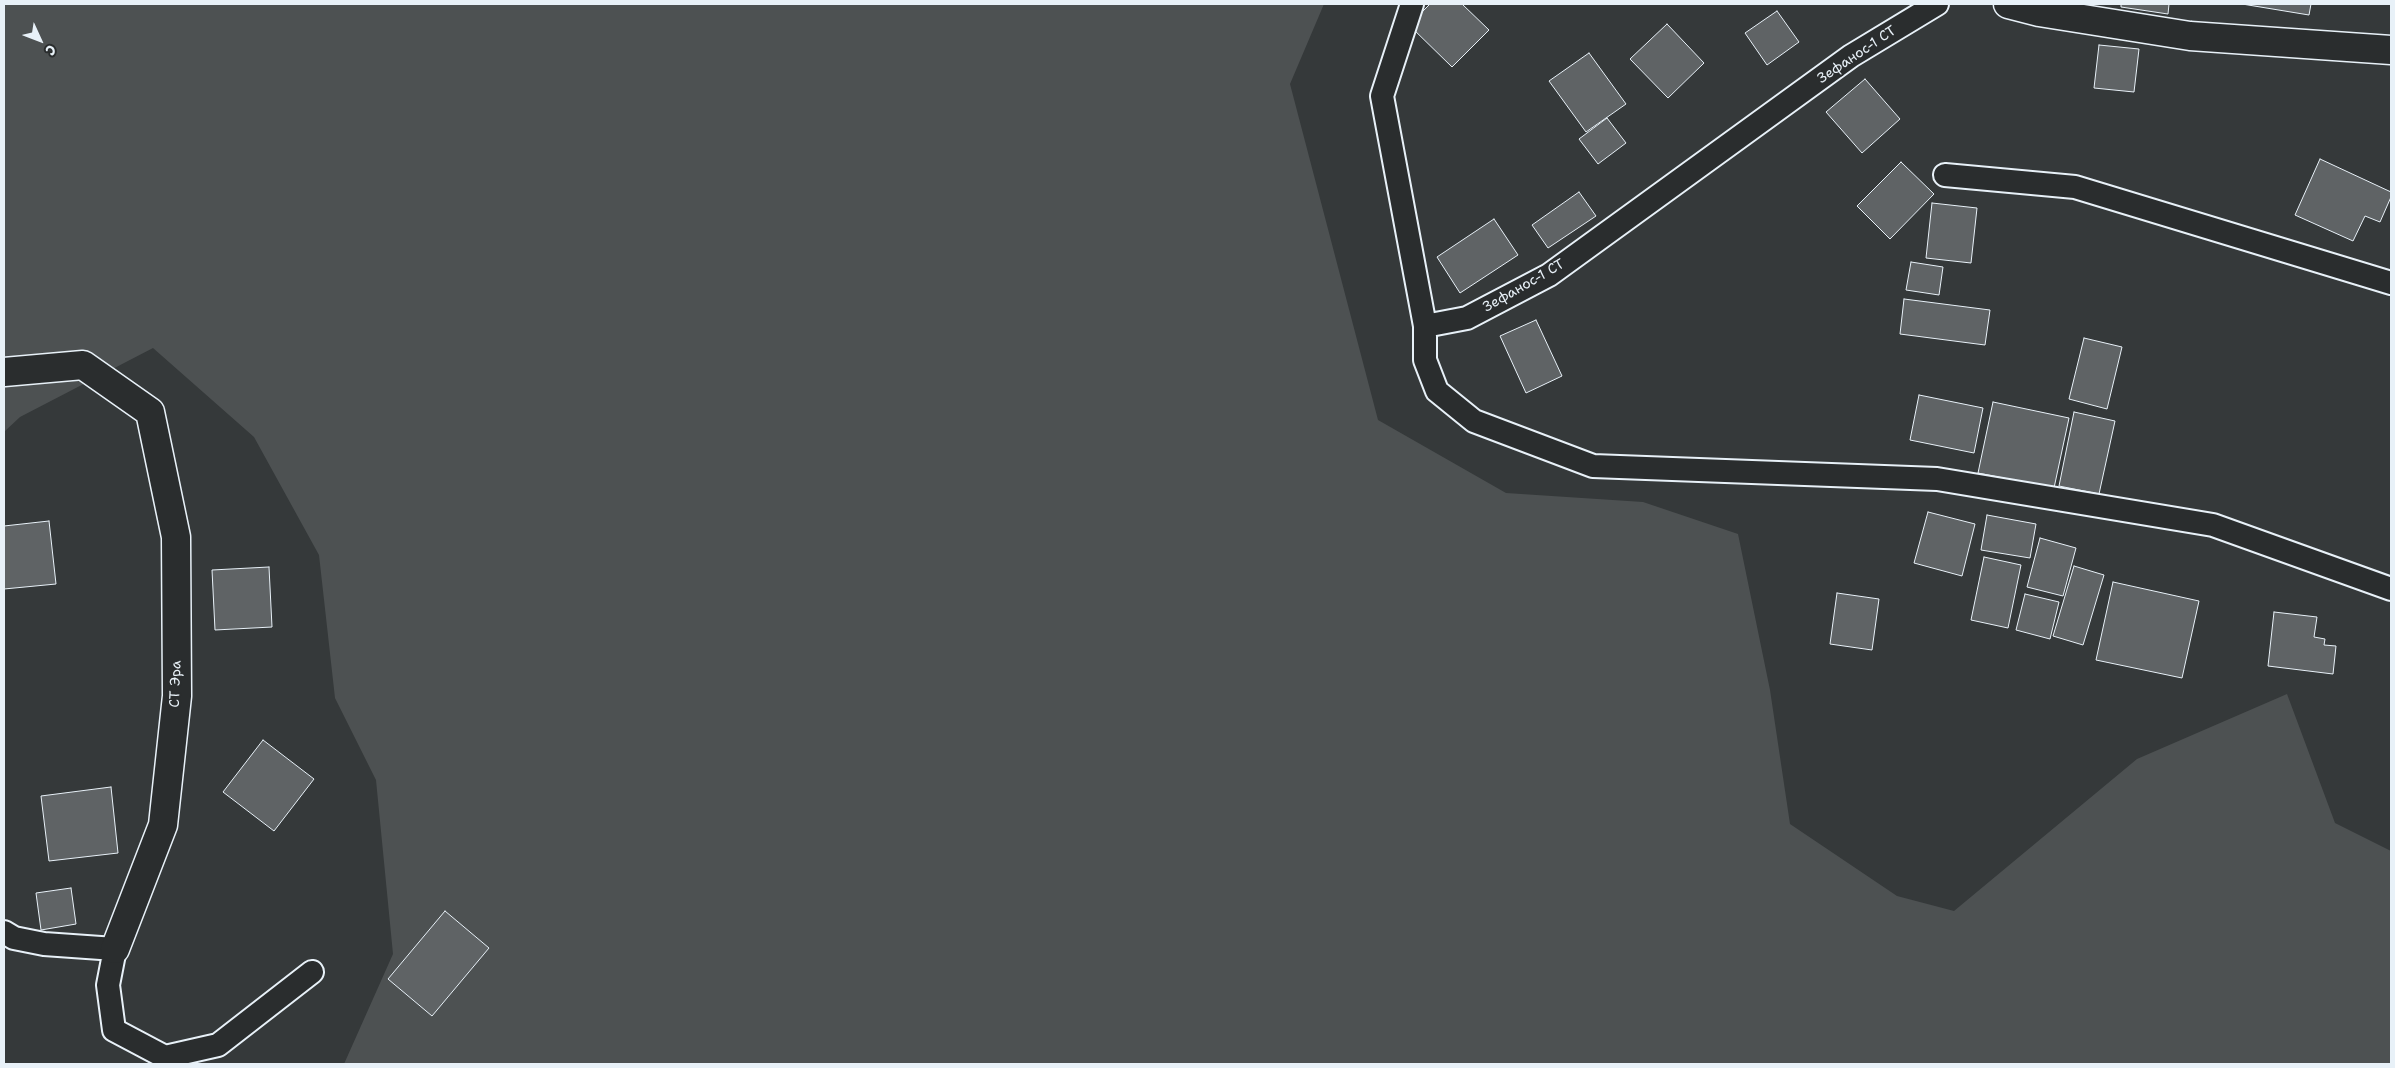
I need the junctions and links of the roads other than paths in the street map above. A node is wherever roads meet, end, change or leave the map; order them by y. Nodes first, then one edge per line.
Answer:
1 (1412, 4) edge
2 (1937, 4) edge
3 (2008, 4) edge
4 (2391, 50) edge
5 (1945, 175) dead end
6 (2391, 283) edge
7 (1424, 326) junction
8 (4, 372) edge
9 (2391, 589) edge
10 (4, 932) edge
11 (115, 949) junction
12 (312, 972) dead end

1 - 7 lane
2 - 7 lane, Зефанос-1 СТ
3 - 4 street
5 - 6 lane
7 - 9 lane
8 - 11 street, СТ Эра
10 - 11 lane
11 - 12 lane

